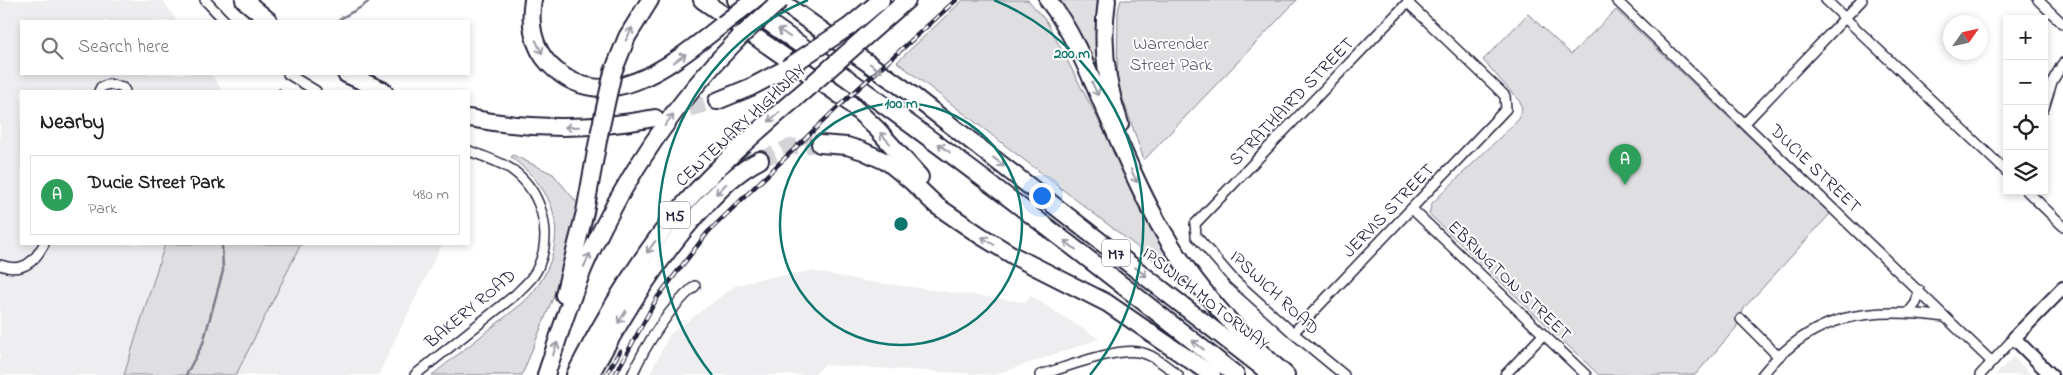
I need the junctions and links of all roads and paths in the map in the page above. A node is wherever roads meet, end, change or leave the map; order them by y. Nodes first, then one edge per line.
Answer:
1 (205, 0) edge
2 (244, 0) edge
3 (533, 0) edge
4 (650, 0) edge
5 (702, 0) edge
6 (736, 0) edge
7 (754, 0) edge
8 (780, 0) edge
9 (881, 0) edge
10 (907, 0) edge
11 (1048, 0) edge
12 (1107, 0) edge
13 (1616, 0) edge
14 (1826, 0) edge
15 (1862, 0) edge
16 (2038, 0) edge
17 (1409, 2) edge
18 (1844, 18) junction
19 (224, 20) edge
20 (268, 20) edge
21 (2063, 24) edge
22 (2063, 63) edge
23 (290, 75) edge
24 (348, 75) edge
25 (100, 90) edge
26 (124, 90) edge
27 (314, 90) edge
28 (382, 90) edge
29 (717, 101) tunnel mouth
30 (2045, 105) edge
31 (470, 118) edge
32 (655, 118) tunnel mouth
33 (1745, 123) junction
34 (820, 144) tunnel mouth
35 (470, 151) edge
36 (1125, 155) junction
37 (760, 160) tunnel mouth
38 (2003, 168) edge
39 (2034, 195) edge
40 (1412, 209) junction
41 (963, 223) junction
42 (1195, 224) joint
43 (2063, 226) edge
44 (43, 245) edge
45 (0, 265) edge
46 (695, 286) dead end
47 (2063, 288) edge
48 (1919, 290) junction
49 (1909, 312) junction
50 (1945, 317) junction
51 (1741, 319) dead end
52 (564, 322) junction
53 (1293, 334) junction
54 (1544, 335) junction
55 (2014, 338) junction
56 (1778, 356) junction
57 (1992, 362) junction
58 (416, 375) edge
59 (546, 375) edge
60 (575, 375) edge
61 (590, 375) edge
62 (632, 375) edge
63 (1040, 375) edge
64 (1178, 375) edge
65 (1212, 375) edge
66 (1236, 375) edge
67 (1272, 375) edge
68 (1286, 375) edge
69 (1344, 375) edge
70 (1505, 375) edge
71 (1586, 375) edge
72 (1762, 375) edge
73 (1980, 375) edge
74 (2051, 375) edge

1 - 19 street
2 - 20 highway
3 -> 7 highway, bridge
52 -> 4 highway, bridge
41 -> 5 highway
66 -> 6 highway, M7
52 -> 8 highway, bridge
8 -> 67 highway, IPSWICH MOTORWAY / M7
9 - 29 highway, bridge
10 -> 60 highway, CENTENARY HIGHWAY / M5, bridge
11 -> 36 highway
12 - 36 highway
13 - 33 street, DUCIE STREET
14 - 18 street
15 - 18 street
16 - 21 street
17 - 40 street, JERVIS STREET
17 - 42 street, STRATHAIRD STREET
18 - 33 street
18 - 38 street
22 - 30 street
23 - 27 street
24 - 28 highway
25 - 26 street
32 -> 31 highway
33 - 48 street, DUCIE STREET
34 - 41 highway
35 - 58 street, BAKERY ROAD
36 -> 68 highway
37 -> 61 highway
39 - 43 street
40 - 53 street, JERVIS STREET
40 - 54 street, EBRINGTON STREET
65 -> 41 highway
42 - 53 street, IPSWICH ROAD
44 - 45 street
46 - 62 street
47 - 55 street
48 - 49 street
48 - 50 street, DUCIE STREET
49 - 50 street
49 - 56 street
50 - 57 street, DUCIE STREET
51 - 56 street
59 -> 52 highway
53 - 69 street, IPSWICH ROAD
54 - 70 street
54 - 71 street, EBRINGTON STREET
55 - 57 street
55 - 74 street
56 - 72 street
57 - 73 street
63 - 64 street

